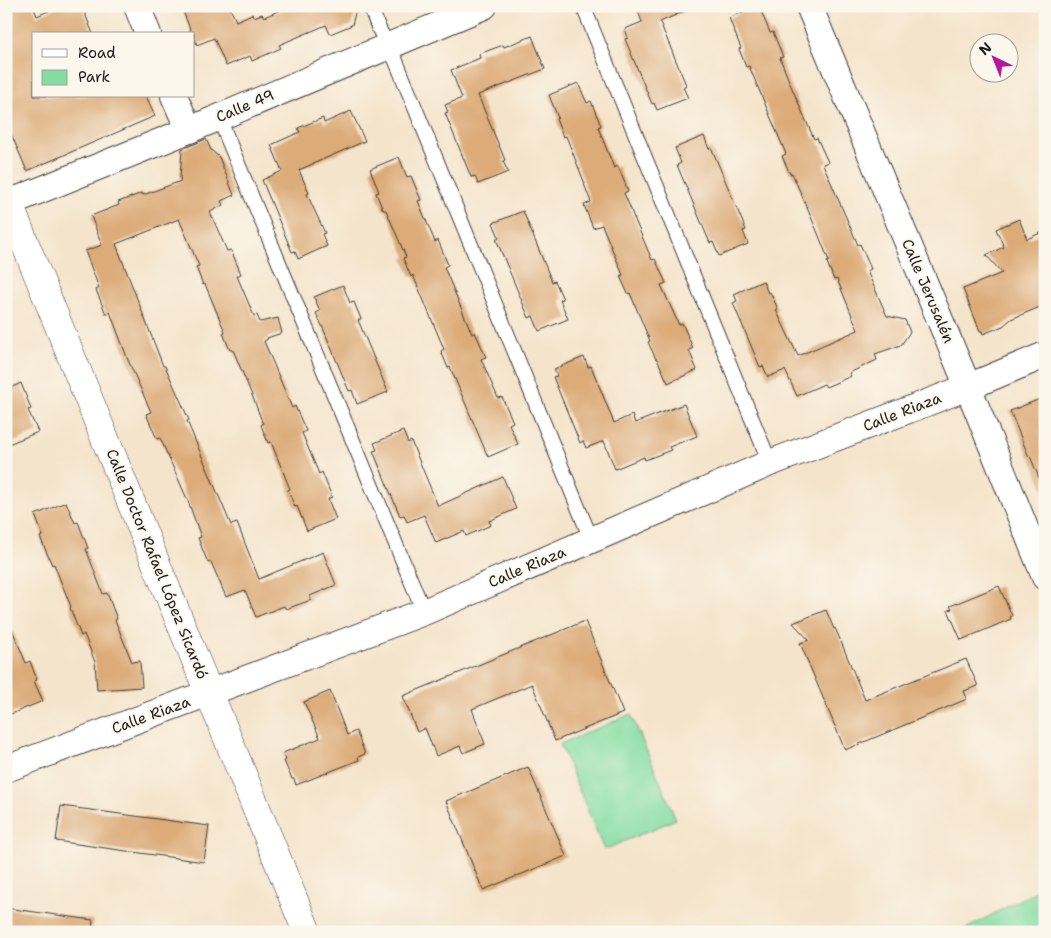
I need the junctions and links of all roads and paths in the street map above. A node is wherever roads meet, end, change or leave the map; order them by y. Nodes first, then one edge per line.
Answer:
1 (137, 6) edge
2 (370, 6) edge
3 (484, 6) edge
4 (583, 6) edge
5 (810, 6) edge
6 (147, 32) edge
7 (388, 46) junction
8 (175, 98) edge
9 (218, 118) junction
10 (188, 130) junction
11 (7, 202) edge
12 (1045, 355) edge
13 (968, 387) junction
14 (770, 464) junction
15 (591, 539) junction
16 (1045, 576) edge
17 (424, 612) junction
18 (210, 693) junction
19 (6, 769) edge
20 (307, 932) edge

1 - 6 street
2 - 7 lane
3 - 7 street, Calle 49
4 - 14 lane
5 - 13 street, Calle Jerusalén
7 - 9 street, Calle 49
7 - 15 lane
8 - 10 street
9 - 10 street, Calle 49
9 - 17 lane
10 - 11 street, Calle 49
11 - 18 street, Calle Doctor Rafael López Sicardó
12 - 13 street, Calle Riaza
13 - 14 street, Calle Riaza
13 - 16 street, Calle Jerusalén
14 - 15 street, Calle Riaza
15 - 17 street, Calle Riaza
17 - 18 street, Calle Riaza
18 - 19 street, Calle Riaza
18 - 20 street, Calle Doctor Rafael López Sicardó

